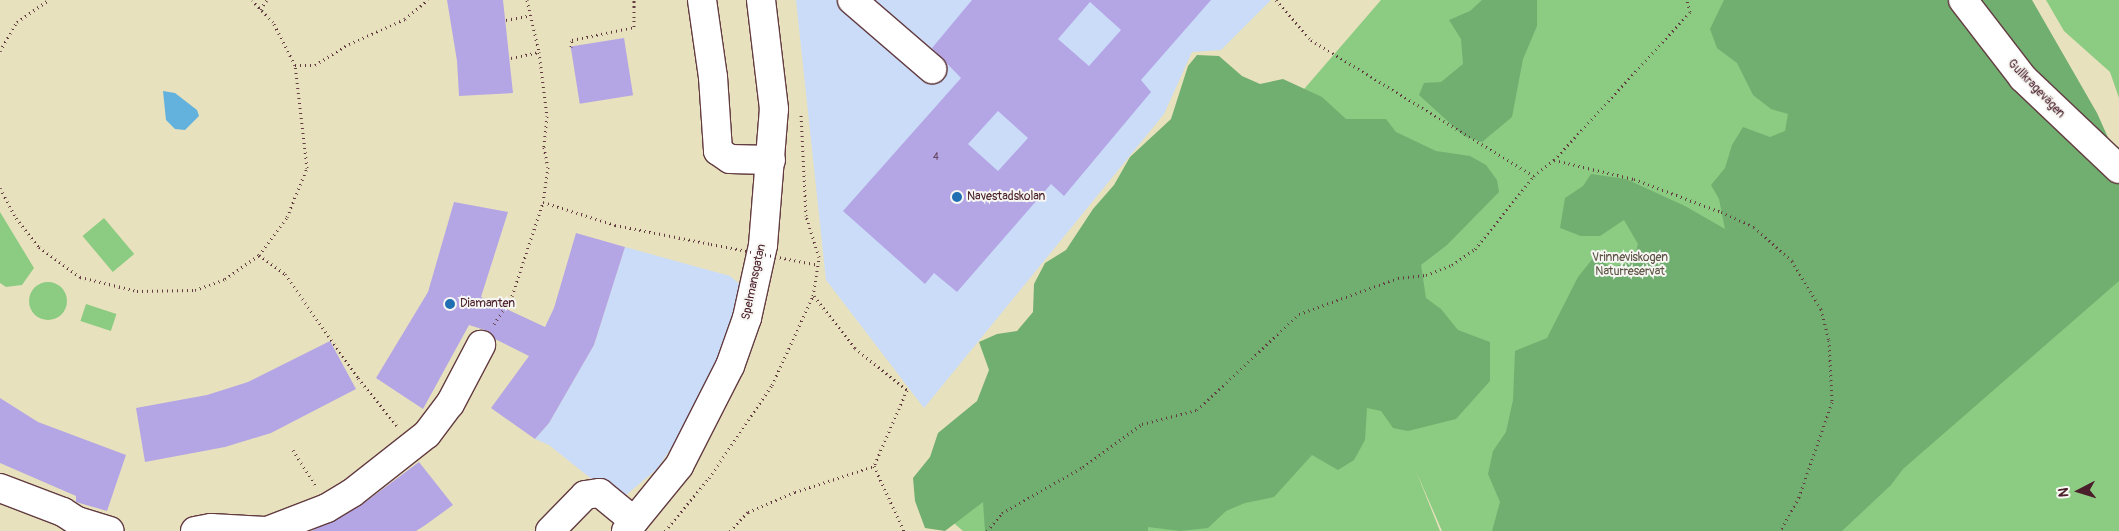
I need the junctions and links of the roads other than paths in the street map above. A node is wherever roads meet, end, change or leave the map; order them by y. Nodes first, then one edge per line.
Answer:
1 (702, 0) edge
2 (761, 0) edge
3 (852, 0) edge
4 (1963, 0) edge
5 (932, 68) dead end
6 (771, 160) junction
7 (2119, 169) edge
8 (481, 345) road end
9 (0, 488) edge
10 (630, 526) edge
11 (110, 531) edge
12 (195, 531) edge
13 (266, 531) edge
14 (550, 531) edge

1 - 6 street
2 - 6 street, Spelmansgatan
3 - 5 street
4 - 7 street, Gullkragevägen
6 - 10 street, Spelmansgatan
8 - 13 street
9 - 11 street
10 - 14 street
12 - 13 street

